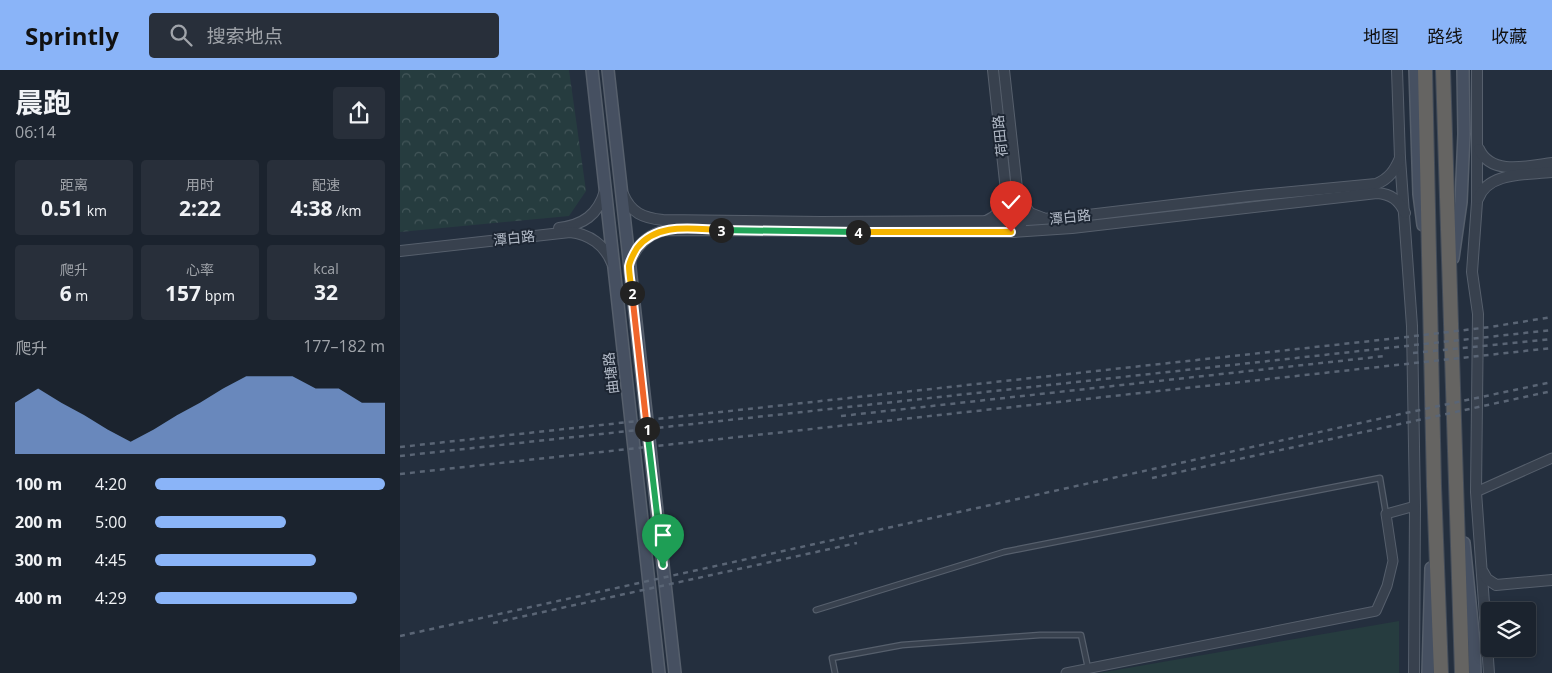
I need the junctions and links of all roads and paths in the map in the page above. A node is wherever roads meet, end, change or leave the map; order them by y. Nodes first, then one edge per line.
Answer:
1 (592, 70) edge
2 (608, 70) edge
3 (993, 70) edge
4 (1004, 70) edge
5 (1397, 70) edge
6 (1415, 70) edge
7 (1426, 70) edge
8 (1443, 70) edge
9 (1463, 70) edge
10 (1477, 70) edge
11 (1478, 148) junction
12 (1400, 158) junction
13 (1552, 163) edge
14 (1552, 172) edge
15 (621, 189) junction
16 (605, 191) junction
17 (1006, 191) junction
18 (1018, 194) junction
19 (1477, 202) junction
20 (1405, 213) junction
21 (1049, 219) junction
22 (980, 222) junction
23 (1022, 226) junction
24 (1010, 227) junction
25 (400, 245) edge
26 (400, 251) edge
27 (629, 264) junction
28 (613, 267) junction
29 (1430, 274) junction
30 (1450, 277) junction
31 (1552, 458) edge
32 (1456, 478) junction
33 (1434, 486) junction
34 (1476, 492) junction
35 (1415, 506) junction
36 (1386, 514) junction
37 (1483, 572) junction
38 (1552, 582) edge
39 (1485, 602) joint
40 (816, 610) dead end
41 (1488, 657) edge
42 (1088, 668) junction
43 (659, 673) edge
44 (675, 673) edge
45 (834, 673) edge
46 (1066, 673) edge
47 (1414, 673) edge
48 (1428, 673) edge
49 (1441, 673) edge
50 (1462, 673) edge
51 (1475, 673) edge
52 (1489, 673) edge

1 - 16 main road, 曲塘路
2 - 15 main road
3 - 17 street, 荷田路
4 - 18 street, 荷田路
5 - 12 street
6 - 29 main road
7 - 29 highway
8 - 30 highway
9 - 30 main road
10 - 11 street
11 - 13 street
11 - 19 street
12 - 20 street
12 - 21 street, 潭白路
14 - 19 street
15 - 22 street, 潭白路
15 - 27 main road
16 - 25 street, 潭白路
16 - 28 main road, 曲塘路
17 - 22 street
17 - 24 street, 荷田路
18 - 21 street
18 - 23 street, 荷田路
19 - 34 street
20 - 23 street, 潭白路
20 - 35 street
21 - 23 street, 潭白路
22 - 24 street, 潭白路
23 - 24 street, 潭白路
24 - 27 street, 潭白路
26 - 28 street, 潭白路
27 - 44 main road
28 - 43 main road, 曲塘路
29 - 33 highway
30 - 32 highway
31 - 34 street
32 - 50 highway
32 - 51 main road
33 - 48 main road
33 - 49 highway
34 - 37 street
35 - 36 street
35 - 47 street
36 - 40 lane
36 - 42 street
37 - 38 street
37 - 39 street
38 - 39 street
41 - 52 street
42 - 45 lane
42 - 46 street

